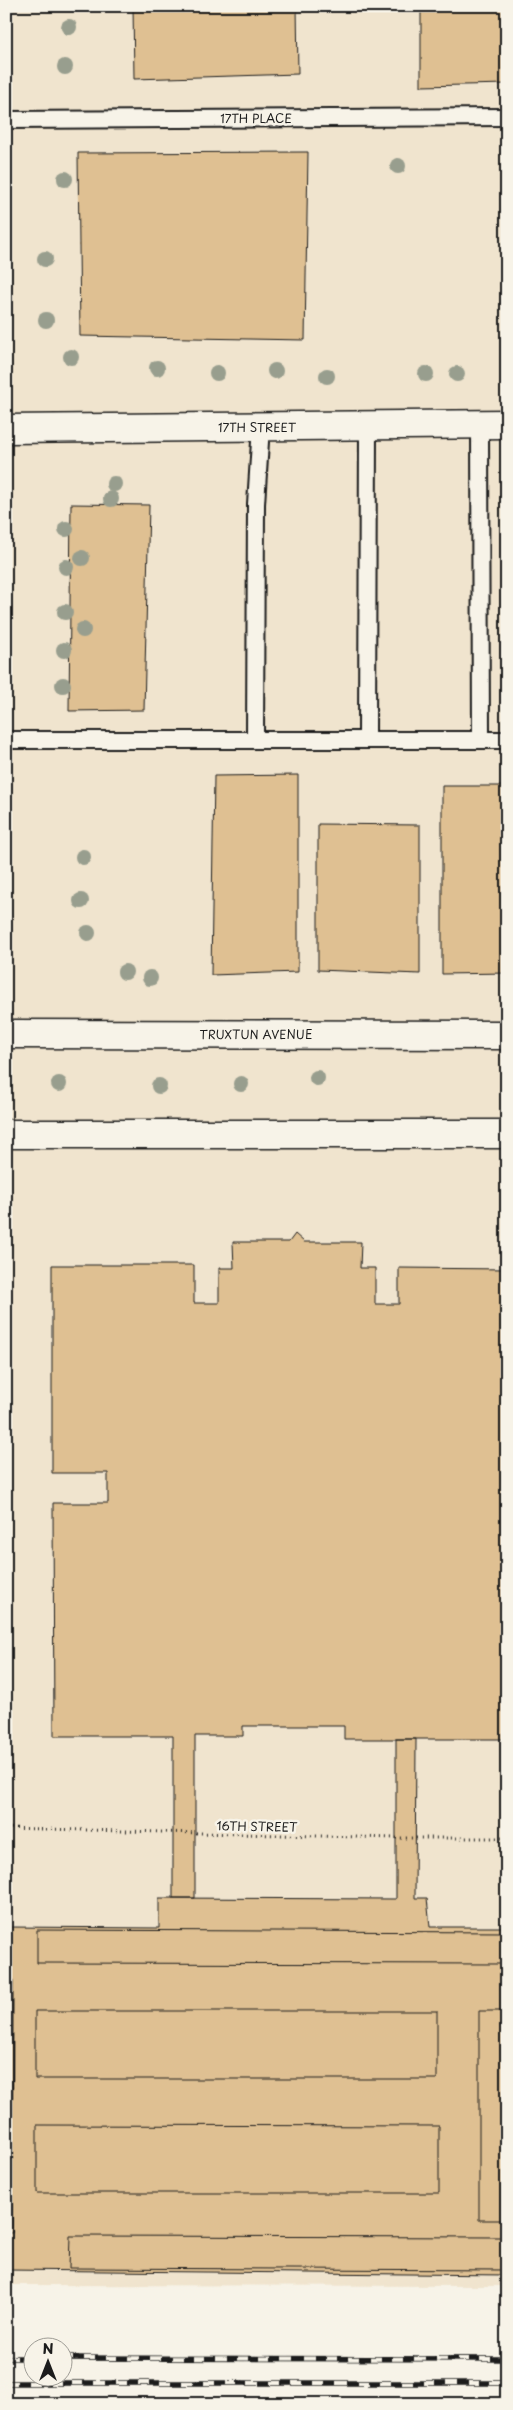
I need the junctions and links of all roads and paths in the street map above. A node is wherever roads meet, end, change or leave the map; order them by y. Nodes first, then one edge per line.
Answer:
1 (507, 117) edge
2 (6, 120) edge
3 (494, 424) edge
4 (261, 426) junction
5 (368, 427) junction
6 (6, 430) edge
7 (6, 740) edge
8 (254, 740) junction
9 (367, 740) junction
10 (482, 740) junction
11 (507, 740) edge
12 (6, 1034) edge
13 (507, 1035) edge
14 (6, 1134) edge
15 (507, 1134) edge
16 (6, 1828) edge
17 (507, 1838) edge

1 - 2 lane, 17TH PLACE
3 - 5 main road, 17TH STREET
3 - 10 lane
4 - 5 main road, 17TH STREET
4 - 6 main road, 17TH STREET
4 - 8 lane
5 - 9 lane
7 - 8 lane
8 - 9 lane
9 - 10 lane
10 - 11 lane
12 - 13 main road, TRUXTUN AVENUE
14 - 15 main road
16 - 17 path, 16TH STREET

